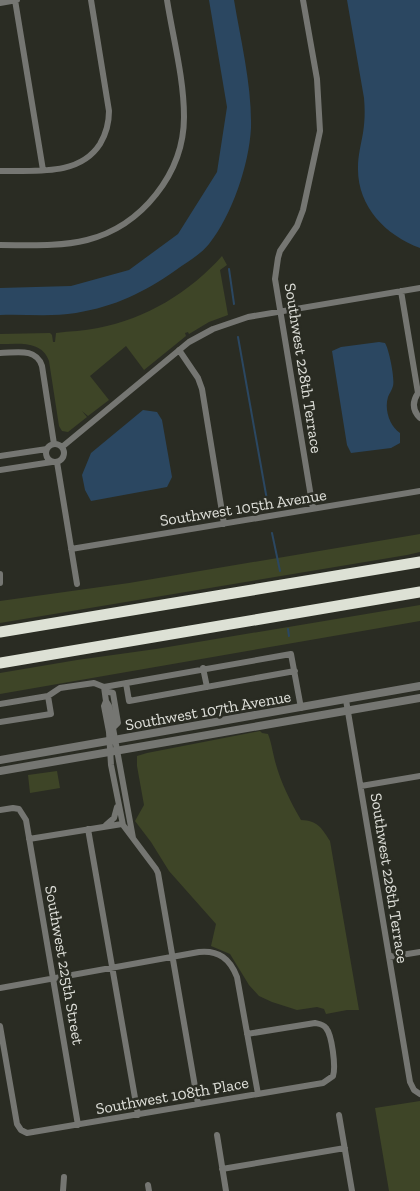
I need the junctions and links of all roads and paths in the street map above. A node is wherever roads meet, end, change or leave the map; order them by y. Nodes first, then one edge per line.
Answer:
1 (16, 0) edge
2 (91, 0) edge
3 (167, 0) edge
4 (303, 0) edge
5 (0, 3) edge
6 (43, 170) junction
7 (0, 171) edge
8 (0, 245) edge
9 (420, 288) edge
10 (401, 291) junction
11 (280, 312) junction
12 (180, 350) junction
13 (0, 353) edge
14 (417, 367) edge
15 (419, 394) edge
16 (420, 418) edge
17 (54, 444) junction
18 (62, 447) junction
19 (48, 448) junction
20 (0, 456) edge
21 (55, 462) junction
22 (0, 470) edge
23 (420, 491) edge
24 (313, 509) junction
25 (224, 524) junction
26 (71, 550) junction
27 (420, 562) edge
28 (0, 574) edge
29 (0, 583) edge
30 (77, 584) dead end
31 (420, 592) edge
32 (0, 632) edge
33 (0, 663) edge
34 (203, 668) junction
35 (295, 671) junction
36 (126, 683) junction
37 (420, 686) edge
38 (207, 687) junction
39 (104, 689) junction
40 (48, 696) junction
41 (420, 698) edge
42 (346, 700) junction
43 (106, 701) junction
44 (0, 704) edge
45 (301, 708) junction
46 (348, 711) junction
47 (0, 722) edge
48 (113, 728) junction
49 (112, 746) junction
50 (0, 760) edge
51 (0, 771) edge
52 (420, 776) edge
53 (361, 786) junction
54 (118, 798) junction
55 (0, 810) edge
56 (127, 811) junction
57 (122, 821) junction
58 (104, 826) junction
59 (88, 829) junction
60 (29, 839) junction
61 (133, 839) junction
62 (420, 952) edge
63 (172, 957) junction
64 (389, 957) junction
65 (113, 968) junction
66 (53, 978) junction
67 (0, 988) edge
68 (0, 1026) edge
69 (247, 1034) junction
70 (417, 1092) edge
71 (258, 1094) junction
72 (198, 1104) junction
73 (138, 1115) junction
74 (339, 1115) dead end
75 (78, 1125) junction
76 (217, 1135) dead end
77 (345, 1148) junction
78 (222, 1169) junction
79 (64, 1177) dead end
80 (64, 1191) edge
81 (226, 1191) edge
82 (352, 1191) edge

1 - 5 street
1 - 6 street
2 - 6 street
3 - 8 street
4 - 11 street, Southwest 228th Terrace
6 - 7 street
9 - 10 street
10 - 11 street
10 - 14 street
11 - 12 street
11 - 24 street, Southwest 228th Terrace
12 - 18 street
12 - 25 street
13 - 17 street
14 - 15 street
15 - 16 street
17 - 18 street
17 - 19 street
18 - 21 street
19 - 20 street
19 - 21 street
21 - 22 street
21 - 26 street
23 - 24 street, Southwest 105th Avenue
24 - 25 street, Southwest 105th Avenue
25 - 26 street, Southwest 105th Avenue
26 - 30 street
27 - 32 highway
28 - 29 street
31 - 33 highway
34 - 35 street
34 - 36 street
34 - 38 street
35 - 38 street
35 - 45 street
36 - 38 street
36 - 39 street
37 - 42 street, Southwest 107th Avenue
39 - 40 street
39 - 43 street
39 - 48 street
40 - 44 street
40 - 47 street
41 - 46 street, Southwest 107th Avenue
42 - 45 street, Southwest 107th Avenue
42 - 46 street, Southwest 228th Terrace
43 - 48 street
43 - 49 street
45 - 49 street, Southwest 107th Avenue
46 - 49 street, Southwest 107th Avenue
46 - 53 street, Southwest 228th Terrace
48 - 49 street
49 - 50 street, Southwest 107th Avenue
49 - 51 street, Southwest 107th Avenue
49 - 54 street
49 - 56 street
52 - 53 street
53 - 64 street, Southwest 228th Terrace
54 - 57 street
54 - 58 street
55 - 60 street, Southwest 225th Street
56 - 57 street
56 - 61 street
57 - 58 street
57 - 61 street
58 - 59 street
59 - 60 street
59 - 65 street
60 - 66 street, Southwest 225th Street
61 - 63 street
62 - 64 street
63 - 65 street
63 - 69 street
63 - 72 street
64 - 70 street, Southwest 228th Terrace
65 - 66 street
65 - 73 street
66 - 67 street
66 - 75 street, Southwest 225th Street
68 - 75 street, Southwest 108th Place
69 - 71 street
69 - 71 street, Southwest 108th Place
71 - 72 street, Southwest 108th Place
72 - 73 street, Southwest 108th Place
73 - 75 street, Southwest 108th Place
74 - 77 street
76 - 78 street
77 - 78 street
77 - 82 street
78 - 81 street
79 - 80 street

